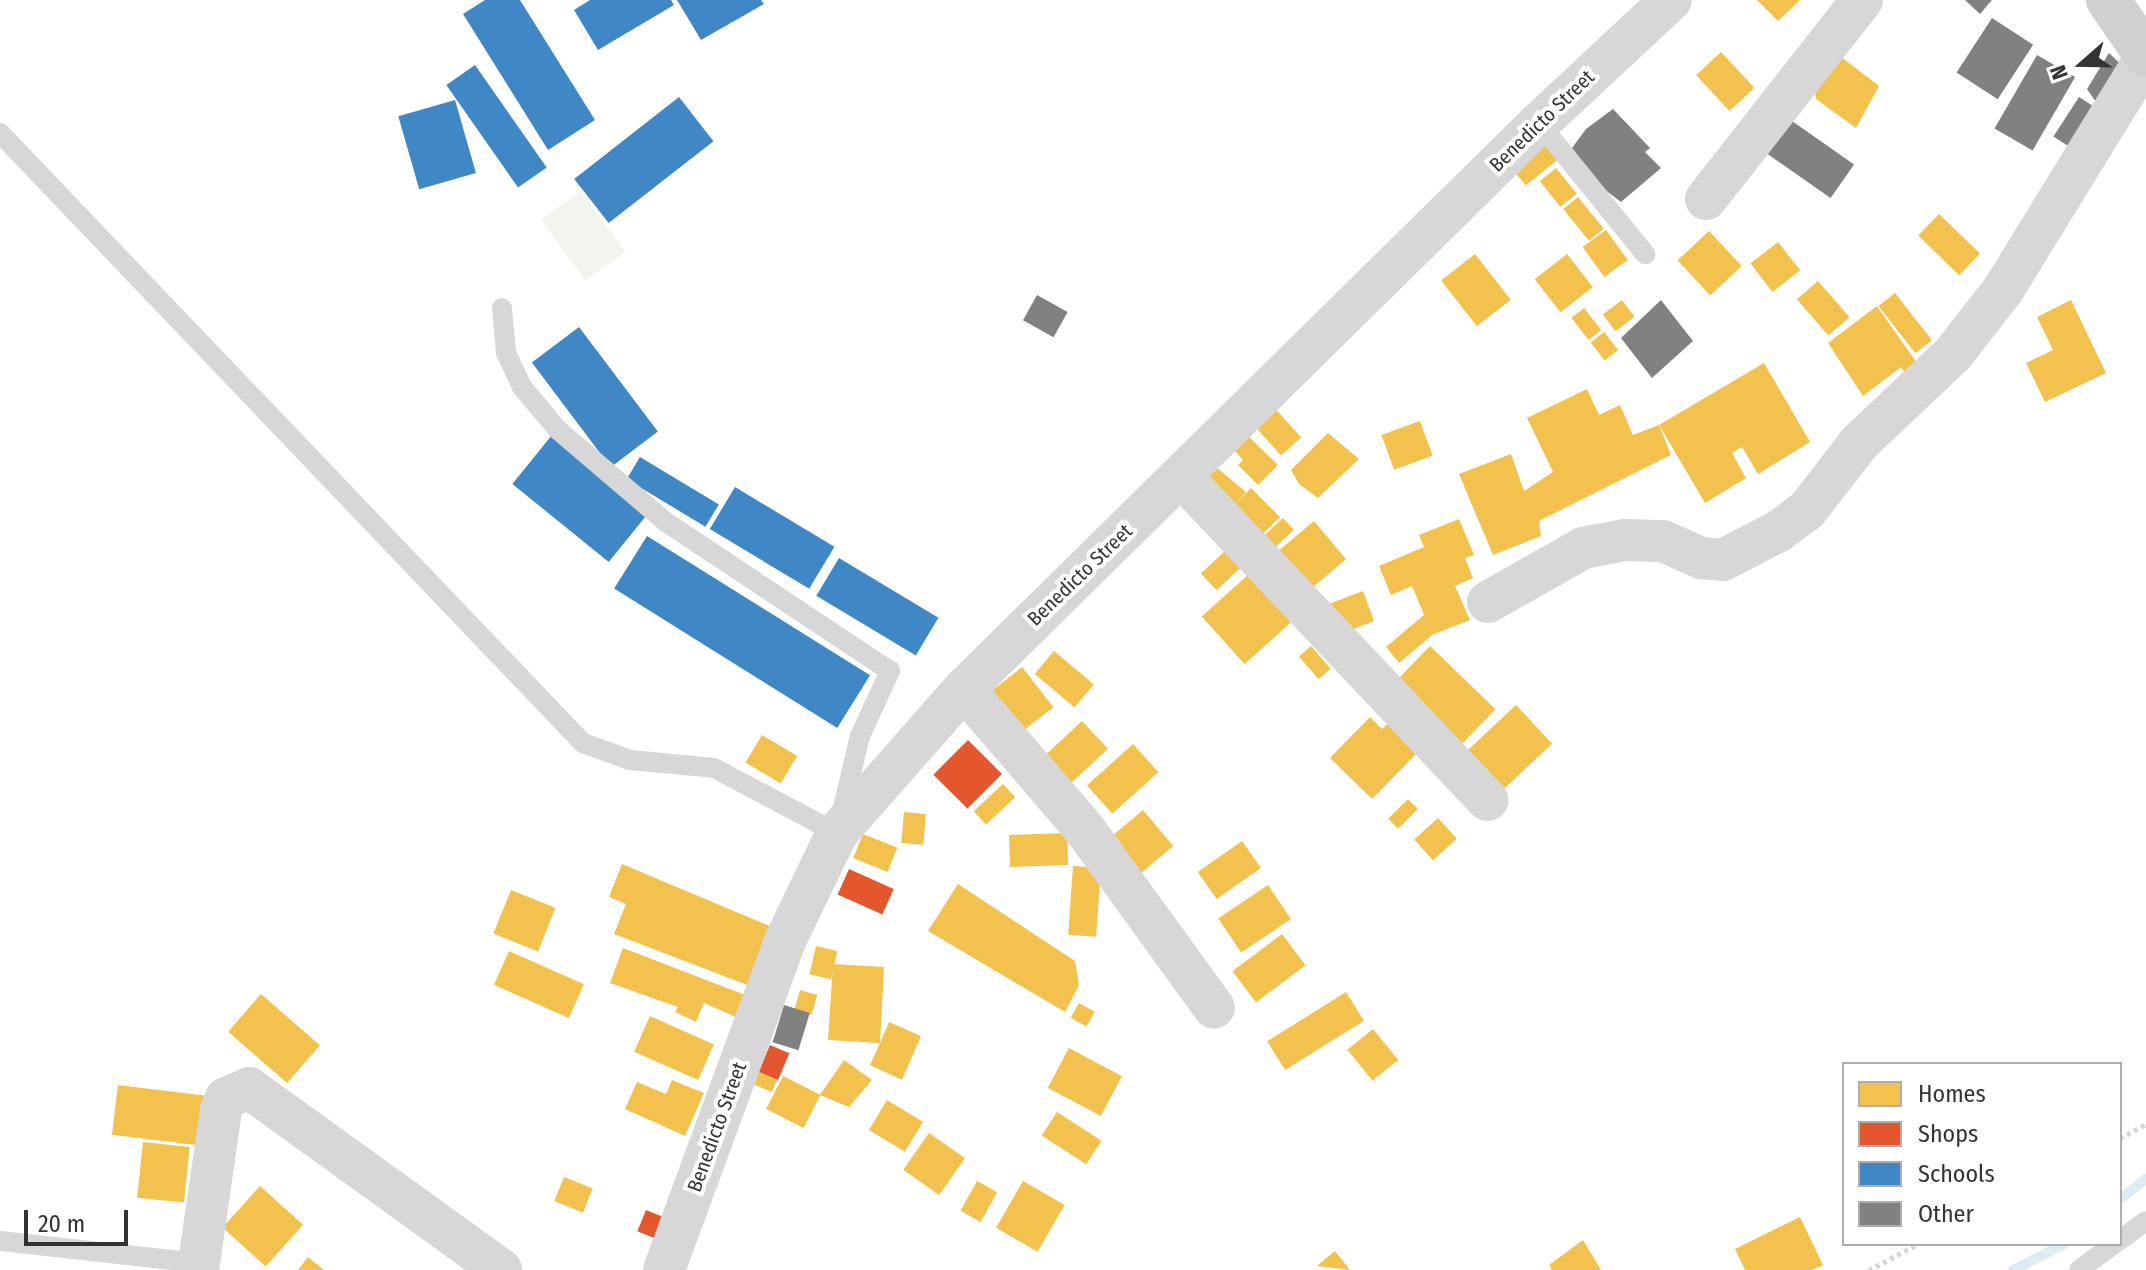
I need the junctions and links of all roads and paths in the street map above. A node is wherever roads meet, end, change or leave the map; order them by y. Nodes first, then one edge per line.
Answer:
1 (1671, 0) edge
2 (1862, 0) edge
3 (2108, 0) edge
4 (2146, 56) edge
5 (1539, 123) junction
6 (0, 133) edge
7 (1706, 199) dead end
8 (1645, 254) dead end
9 (502, 308) dead end
10 (1181, 476) junction
11 (1488, 602) dead end
12 (964, 689) junction
13 (1487, 800) dead end
14 (837, 833) junction
15 (1214, 1008) dead end
16 (2146, 1124) edge
17 (2122, 1137) edge
18 (2146, 1221) edge
19 (2122, 1239) edge
20 (0, 1241) edge
21 (1914, 1246) edge
22 (2111, 1246) edge
23 (201, 1268) edge
24 (501, 1270) edge
25 (664, 1270) edge
26 (1869, 1270) edge
27 (2079, 1270) edge

1 - 5 street, Benedicto Street
2 - 7 street
3 - 4 main road
4 - 11 street
5 - 8 lane
5 - 10 street, Benedicto Street
6 - 14 lane
9 - 14 lane
10 - 12 street, Benedicto Street
10 - 13 street
12 - 14 street, Benedicto Street
12 - 15 street
14 - 25 street, Benedicto Street
16 - 17 path
18 - 19 lane
20 - 23 lane
21 - 26 path
22 - 27 lane
23 - 24 street

